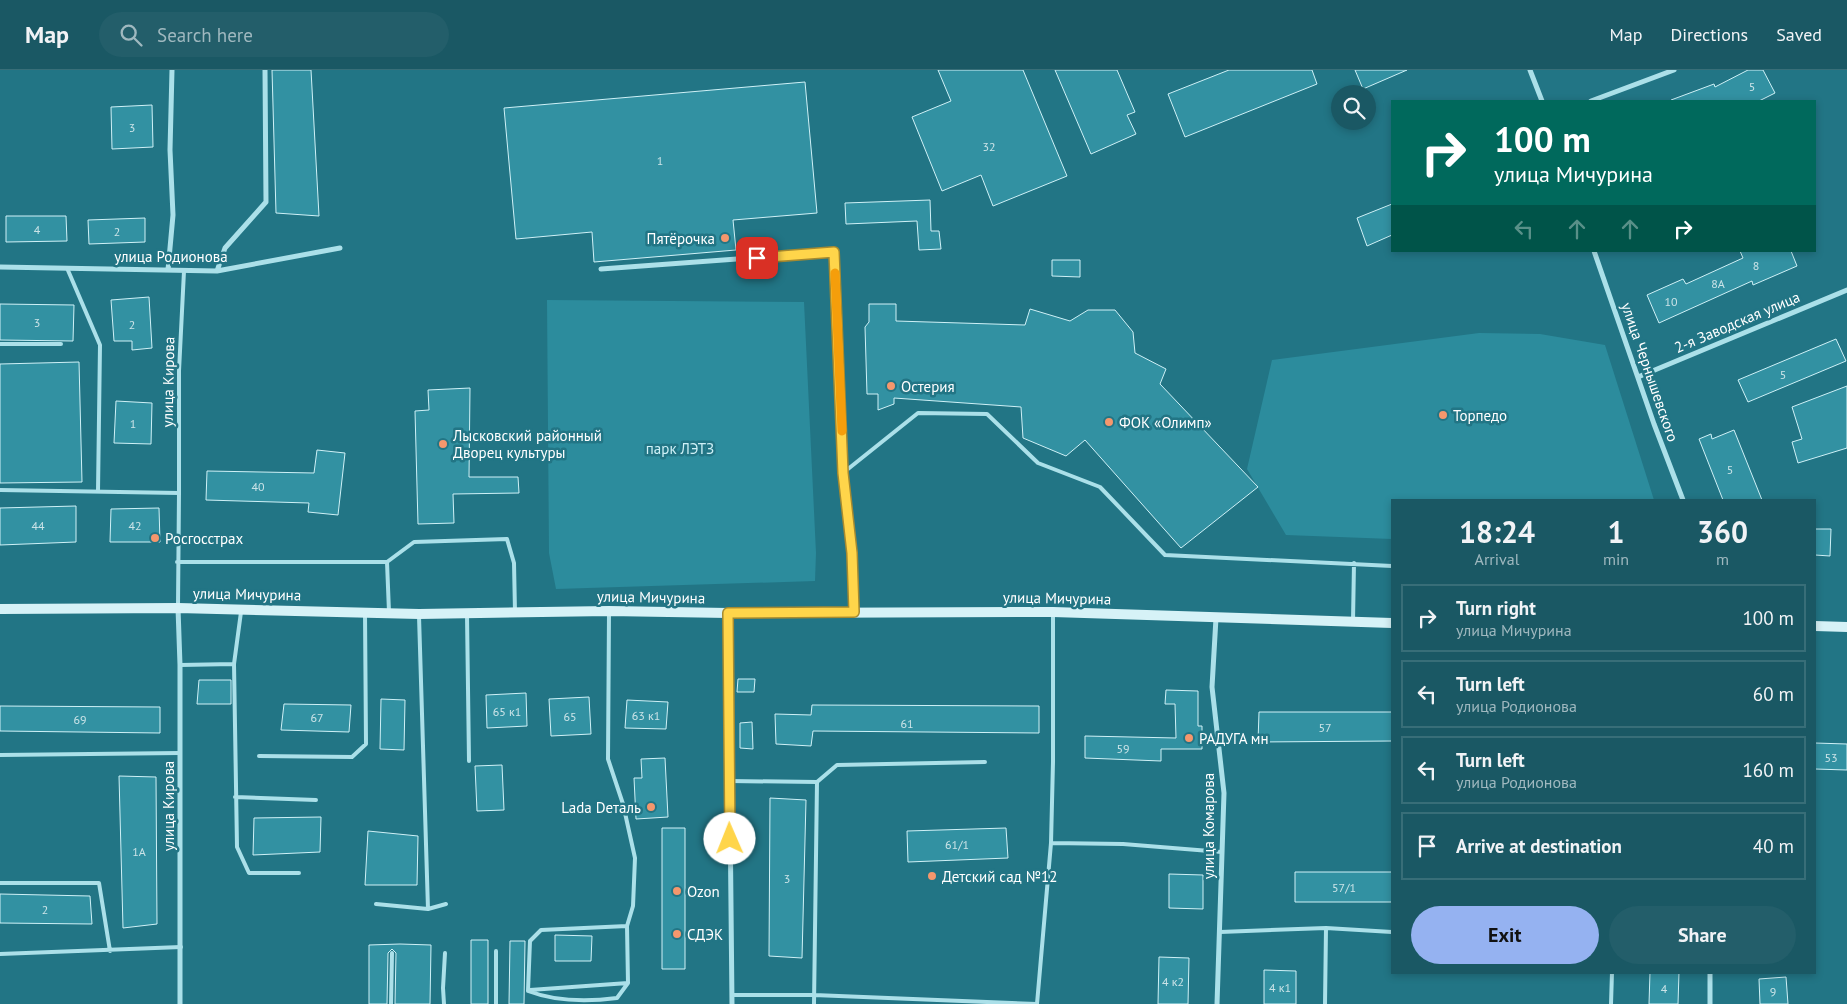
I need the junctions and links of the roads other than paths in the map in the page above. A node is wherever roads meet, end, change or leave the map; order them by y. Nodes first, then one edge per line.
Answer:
1 (172, 70) edge
2 (265, 70) edge
3 (1530, 70) edge
4 (1674, 70) edge
5 (1542, 100) edge
6 (1594, 100) edge
7 (340, 248) dead end
8 (1594, 252) edge
9 (0, 267) edge
10 (67, 268) junction
11 (601, 269) dead end
12 (168, 270) junction
13 (184, 271) junction
14 (217, 271) junction
15 (1847, 290) edge
16 (0, 344) edge
17 (61, 344) dead end
18 (1638, 378) junction
19 (843, 473) junction
20 (0, 490) edge
21 (98, 491) junction
22 (179, 493) junction
23 (1683, 499) edge
24 (177, 562) junction
25 (387, 562) junction
26 (1354, 563) junction
27 (1391, 566) edge
28 (178, 608) junction
29 (0, 609) edge
30 (242, 610) junction
31 (610, 611) junction
32 (467, 612) junction
33 (515, 612) junction
34 (854, 612) junction
35 (1053, 612) junction
36 (365, 613) junction
37 (389, 613) junction
38 (728, 613) junction
39 (419, 614) junction
40 (1216, 618) junction
41 (1354, 622) junction
42 (1391, 623) edge
43 (1816, 626) edge
44 (1847, 626) edge
45 (234, 664) junction
46 (180, 665) junction
47 (180, 753) junction
48 (0, 755) edge
49 (258, 756) dead end
50 (469, 761) dead end
51 (984, 762) dead end
52 (730, 781) junction
53 (818, 782) junction
54 (235, 797) junction
55 (316, 800) dead end
56 (1051, 843) junction
57 (1222, 852) junction
58 (299, 873) dead end
59 (0, 883) edge
60 (376, 904) dead end
61 (446, 904) dead end
62 (428, 908) junction
63 (628, 926) junction
64 (1326, 928) junction
65 (1220, 932) junction
66 (1391, 932) edge
67 (181, 947) junction
68 (110, 951) junction
69 (496, 951) dead end
70 (392, 953) dead end
71 (445, 953) dead end
72 (0, 954) edge
73 (1612, 974) edge
74 (1710, 974) edge
75 (628, 983) junction
76 (528, 991) junction
77 (732, 995) junction
78 (814, 995) junction
79 (180, 1004) edge
80 (391, 1004) edge
81 (444, 1004) edge
82 (496, 1004) edge
83 (732, 1004) edge
84 (814, 1004) edge
85 (1037, 1004) edge
86 (1217, 1004) edge
87 (1325, 1004) edge
88 (1611, 1004) edge
89 (1710, 1004) edge

1 - 12 street
2 - 14 street
3 - 5 street
4 - 6 street
7 - 14 street, улица Родионова
8 - 18 street, улица Чернышевского
9 - 10 street, улица Родионова
10 - 12 street, улица Родионова
10 - 21 lane
11 - 19 street
12 - 13 street, улица Родионова
13 - 14 street, улица Родионова
13 - 22 lane, улица Кирова
15 - 18 street, 2-я Заводская улица
16 - 17 lane
18 - 23 street, улица Чернышевского
19 - 26 lane
19 - 34 street
20 - 21 lane
21 - 22 lane
22 - 24 lane, улица Кирова
24 - 25 lane
24 - 28 lane, улица Кирова
25 - 33 lane
25 - 37 lane
26 - 27 lane
26 - 41 lane
28 - 29 main road, улица Мичурина
28 - 30 main road, улица Мичурина
28 - 46 street, улица Кирова
30 - 36 main road, улица Мичурина
30 - 45 lane
31 - 33 main road, улица Мичурина
31 - 38 main road, улица Мичурина
31 - 63 lane
32 - 33 main road, улица Мичурина
32 - 39 main road, улица Мичурина
32 - 50 lane
34 - 35 main road, улица Мичурина
34 - 38 main road, улица Мичурина
35 - 40 main road, улица Мичурина
35 - 56 lane
36 - 37 main road, улица Мичурина
36 - 49 lane
37 - 39 main road, улица Мичурина
38 - 52 street
39 - 62 lane
40 - 41 main road, улица Мичурина
40 - 57 street, улица Комарова
41 - 42 main road, улица Мичурина
43 - 44 main road
45 - 46 lane
45 - 54 lane
46 - 47 street, улица Кирова
47 - 48 lane
47 - 67 street, улица Кирова
51 - 53 lane
52 - 53 lane
52 - 77 street
53 - 78 lane
54 - 55 lane
54 - 58 lane
56 - 57 lane
56 - 85 lane
57 - 65 street, улица Комарова
59 - 68 lane
60 - 62 lane
61 - 62 lane
63 - 75 lane
63 - 76 lane
64 - 65 lane
64 - 66 lane
64 - 87 lane
65 - 86 street, улица Комарова
67 - 68 lane
67 - 79 street, улица Кирова
68 - 72 lane
69 - 82 lane
70 - 80 lane
71 - 81 lane
73 - 88 lane
74 - 89 street
75 - 76 lane
75 - 76 lane
77 - 78 lane
77 - 83 street
78 - 84 lane
78 - 85 lane

